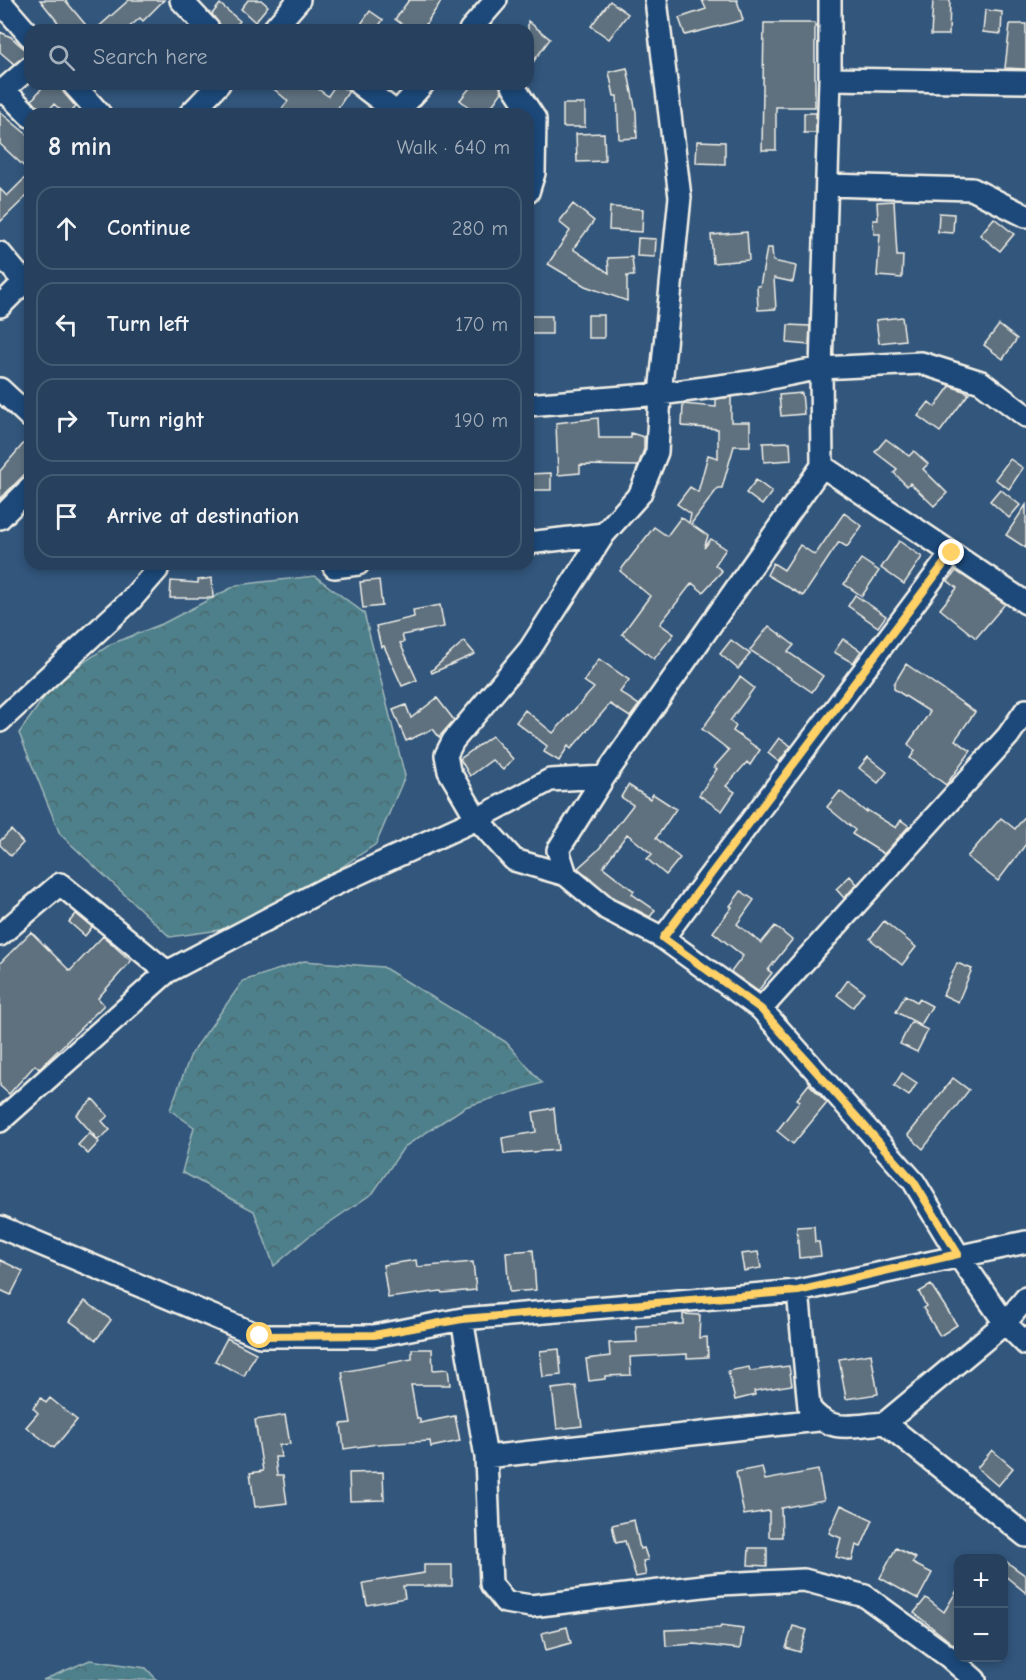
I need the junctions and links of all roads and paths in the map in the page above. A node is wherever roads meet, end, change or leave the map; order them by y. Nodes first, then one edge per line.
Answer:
1 (180, 0) edge
2 (299, 0) edge
3 (496, 0) edge
4 (656, 0) edge
5 (830, 0) edge
6 (5, 5) edge
7 (203, 24) edge
8 (283, 24) edge
9 (475, 24) edge
10 (24, 29) edge
11 (24, 72) edge
12 (830, 79) junction
13 (1026, 82) edge
14 (78, 90) edge
15 (213, 90) edge
16 (367, 90) edge
17 (418, 90) edge
18 (516, 90) edge
19 (2, 92) edge
20 (95, 108) edge
21 (196, 108) edge
22 (390, 108) edge
23 (401, 108) edge
24 (528, 108) edge
25 (24, 111) edge
26 (534, 117) edge
27 (534, 173) edge
28 (827, 185) junction
29 (1026, 216) edge
30 (0, 252) edge
31 (24, 276) edge
32 (24, 282) edge
33 (0, 306) edge
34 (821, 368) junction
35 (0, 389) edge
36 (660, 394) junction
37 (534, 404) edge
38 (24, 411) edge
39 (1026, 416) edge
40 (822, 466) junction
41 (24, 494) edge
42 (0, 518) edge
43 (604, 534) junction
44 (534, 542) edge
45 (952, 553) junction
46 (157, 570) edge
47 (1026, 603) edge
48 (1026, 710) edge
49 (0, 721) edge
50 (604, 777) junction
51 (477, 819) junction
52 (566, 875) junction
53 (0, 935) edge
54 (663, 938) junction
55 (167, 972) junction
56 (761, 1009) junction
57 (0, 1121) edge
58 (0, 1227) edge
59 (1026, 1242) edge
60 (958, 1254) junction
61 (798, 1291) junction
62 (1026, 1298) edge
63 (462, 1319) junction
64 (1005, 1323) junction
65 (1026, 1344) edge
66 (818, 1420) junction
67 (885, 1423) junction
68 (486, 1457) junction
69 (1026, 1536) edge
70 (975, 1680) edge

1 - 7 street
2 - 8 street
3 - 9 street
4 - 36 street
5 - 12 street
6 - 10 street
11 - 19 street
12 - 13 street
12 - 28 street
14 - 20 street
15 - 21 street
16 - 22 street
17 - 23 street
18 - 24 street
19 - 25 street
26 - 27 street
28 - 29 street
28 - 34 street
30 - 31 street
32 - 33 street
34 - 36 street
34 - 39 street
34 - 40 street
35 - 38 street
36 - 37 street
36 - 43 street
40 - 45 street
40 - 50 street
41 - 42 street
43 - 44 street
43 - 51 street
45 - 47 street
45 - 54 street
46 - 49 street
48 - 56 street
50 - 51 street
50 - 52 street
51 - 52 street
51 - 55 street
52 - 54 street
53 - 55 street
54 - 56 street
55 - 57 street
56 - 60 street
58 - 63 street
59 - 60 street
60 - 61 street
60 - 64 street
61 - 63 street
61 - 66 street
62 - 64 street
63 - 68 street
64 - 65 street
64 - 67 street
66 - 67 street
66 - 68 street
67 - 69 street
68 - 70 street

